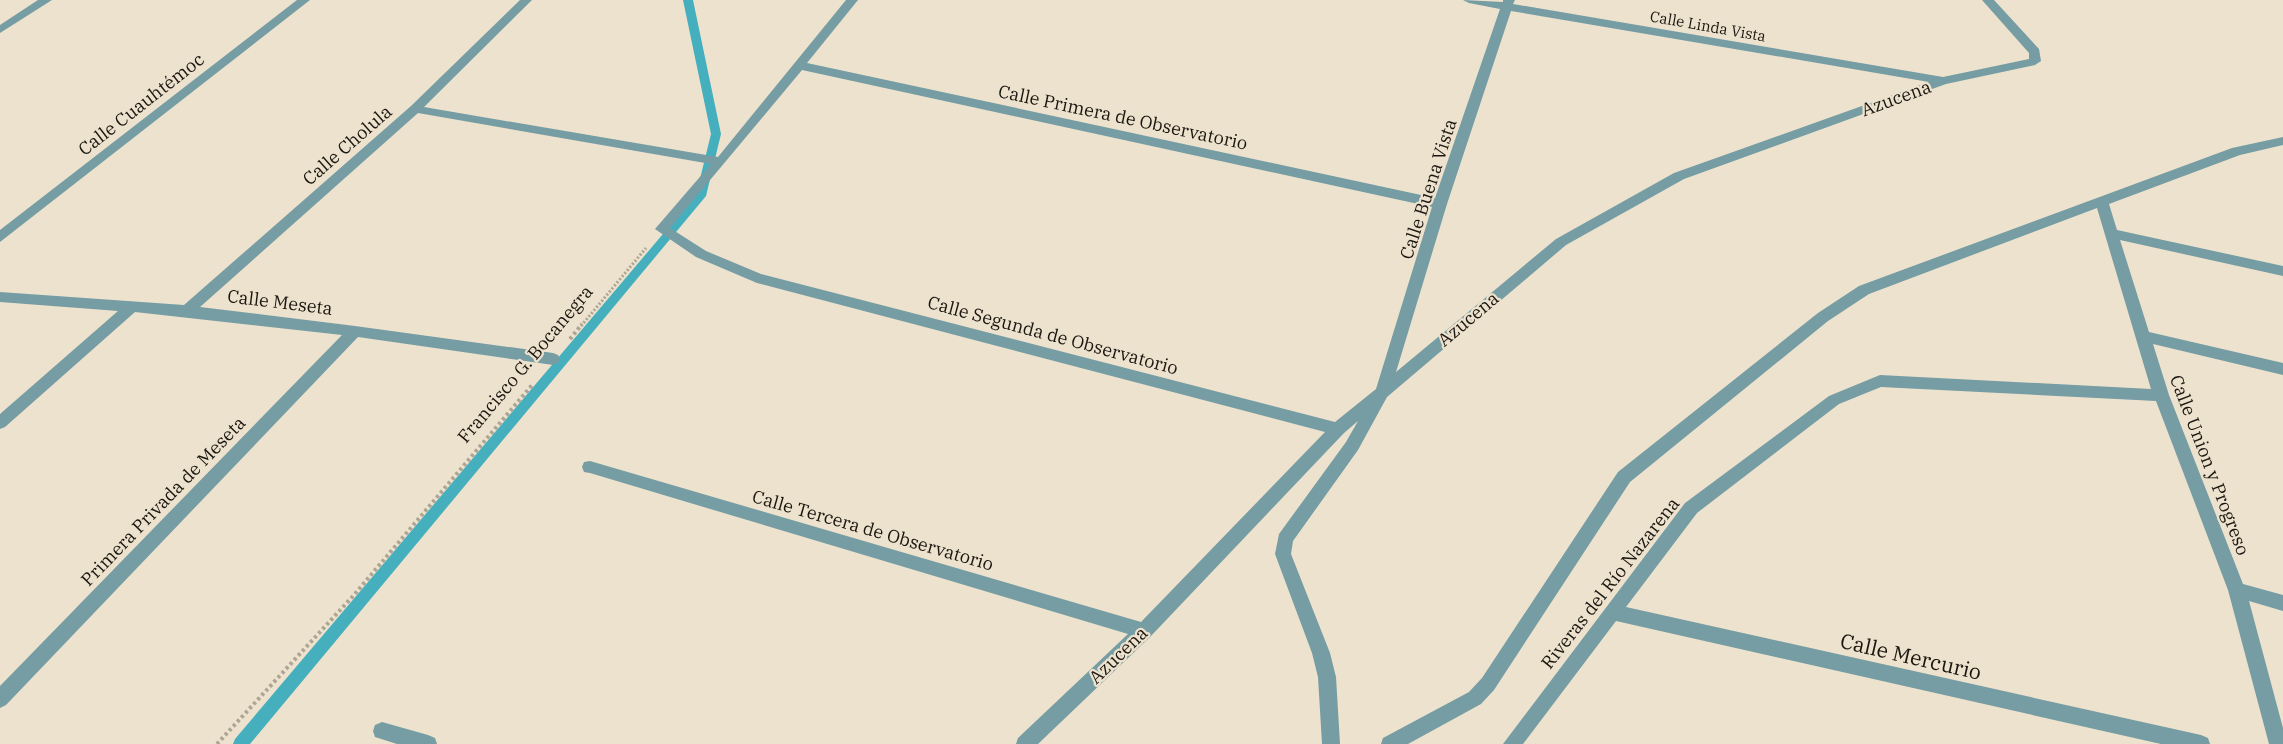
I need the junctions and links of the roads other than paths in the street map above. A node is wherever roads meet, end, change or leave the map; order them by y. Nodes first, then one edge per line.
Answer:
1 (46, 0) edge
2 (304, 0) edge
3 (526, 0) edge
4 (852, 0) edge
5 (1468, 0) edge
6 (1988, 0) edge
7 (1508, 4) edge
8 (0, 30) edge
9 (798, 64) junction
10 (1943, 81) junction
11 (415, 109) junction
12 (2283, 141) edge
13 (719, 161) junction
14 (2101, 201) junction
15 (1440, 204) junction
16 (2110, 233) junction
17 (0, 237) edge
18 (2283, 271) edge
19 (0, 297) edge
20 (132, 307) junction
21 (187, 311) junction
22 (355, 331) junction
23 (2142, 336) junction
24 (553, 359) road end
25 (2283, 369) edge
26 (1383, 390) junction
27 (2161, 395) junction
28 (0, 423) edge
29 (1338, 429) junction
30 (590, 467) dead end
31 (2237, 590) junction
32 (2283, 603) edge
33 (1612, 612) junction
34 (1144, 631) junction
35 (0, 699) edge
36 (382, 731) dead end
37 (428, 744) edge
38 (1025, 744) edge
39 (1331, 744) edge
40 (1390, 744) edge
41 (1512, 744) edge
42 (2201, 744) edge
43 (2278, 744) edge

1 - 8 street
2 - 17 street, Calle Cuauhtémoc
3 - 11 street, Calle Cholula
4 - 9 street
5 - 7 street, Calle Linda Vista
6 - 10 street, Azucena
7 - 10 street, Calle Linda Vista
7 - 15 street, Calle Buena Vista
9 - 13 street
9 - 15 street, Calle Primera de Observatorio
10 - 26 street, Azucena
11 - 13 street
11 - 21 street, Calle Cholula
12 - 14 street
13 - 29 street, Calle Segunda de Observatorio
14 - 16 street, Calle Union y Progreso
14 - 40 street
15 - 26 street, Calle Buena Vista
16 - 18 street
16 - 23 street, Calle Union y Progreso
19 - 20 street, Calle Meseta
20 - 21 street, Calle Meseta
20 - 28 street
21 - 22 street, Calle Meseta
22 - 24 street, Calle Meseta
22 - 35 street, Primera Privada de Meseta
23 - 25 street
23 - 27 street, Calle Union y Progreso
26 - 29 street, Azucena
26 - 39 street
27 - 31 street, Calle Union y Progreso
27 - 33 street, Riveras del Río Nazarena
29 - 34 street, Azucena
30 - 34 street, Calle Tercera de Observatorio
31 - 32 street
31 - 43 street, Calle Union y Progreso
33 - 41 street, Riveras del Río Nazarena
33 - 42 street, Calle Mercurio
34 - 38 street, Azucena
36 - 37 street

